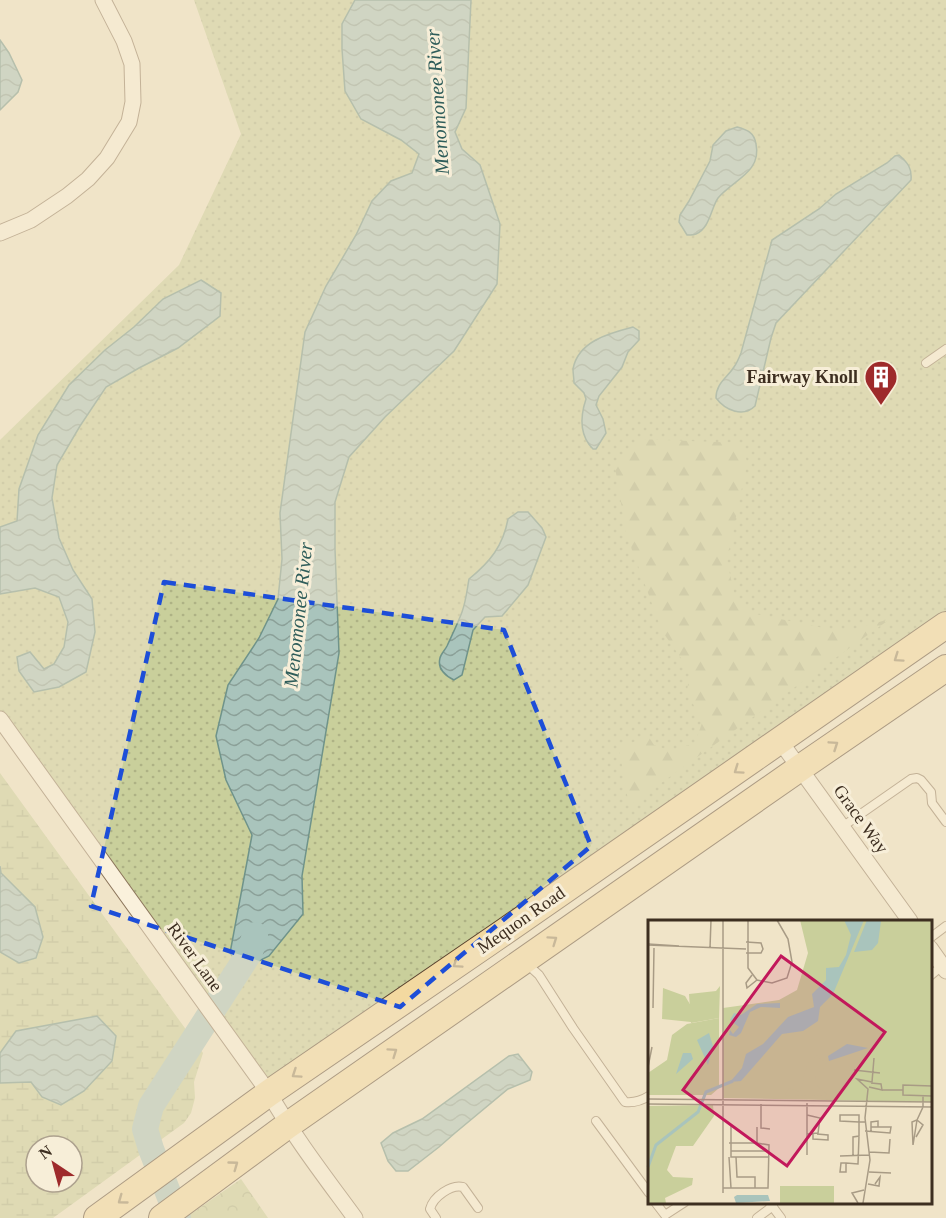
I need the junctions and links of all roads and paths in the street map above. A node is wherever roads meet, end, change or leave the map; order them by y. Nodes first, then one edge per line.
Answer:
1 (103, 0) edge
2 (0, 233) edge
3 (946, 349) edge
4 (926, 363) dead end
5 (946, 625) edge
6 (946, 668) edge
7 (0, 719) edge
8 (780, 741) junction
9 (800, 768) junction
10 (946, 822) edge
11 (842, 827) junction
12 (909, 920) edge
13 (946, 926) edge
14 (504, 932) junction
15 (931, 937) edge
16 (931, 950) edge
17 (524, 961) junction
18 (944, 969) edge
19 (269, 1093) junction
20 (648, 1097) edge
21 (596, 1121) dead end
22 (288, 1125) junction
23 (648, 1192) edge
24 (683, 1203) edge
25 (771, 1204) edge
26 (478, 1208) dead end
27 (663, 1216) edge
28 (163, 1217) edge
29 (97, 1218) edge
30 (356, 1218) edge
31 (436, 1218) edge
32 (757, 1218) edge
33 (781, 1218) edge

1 - 2 street
3 - 4 lane
5 -> 8 main road, Mequon Road
9 -> 6 main road, Mequon Road
7 - 19 street, River Lane
8 - 9 street, Grace Way
8 -> 14 main road, Mequon Road
9 - 11 street, Grace Way
17 -> 9 main road, Mequon Road
10 - 11 lane
11 - 12 street, Grace Way
13 - 15 lane
14 - 17 main road
14 -> 19 main road, Mequon Road
16 - 18 street
17 - 20 lane
22 -> 17 main road, Mequon Road
19 - 22 street, River Lane
19 -> 29 main road, Mequon Road
21 - 23 lane
28 -> 22 main road, Mequon Road
22 - 30 street, River Lane
24 - 27 lane
25 - 32 lane
25 - 33 lane
26 - 31 lane

